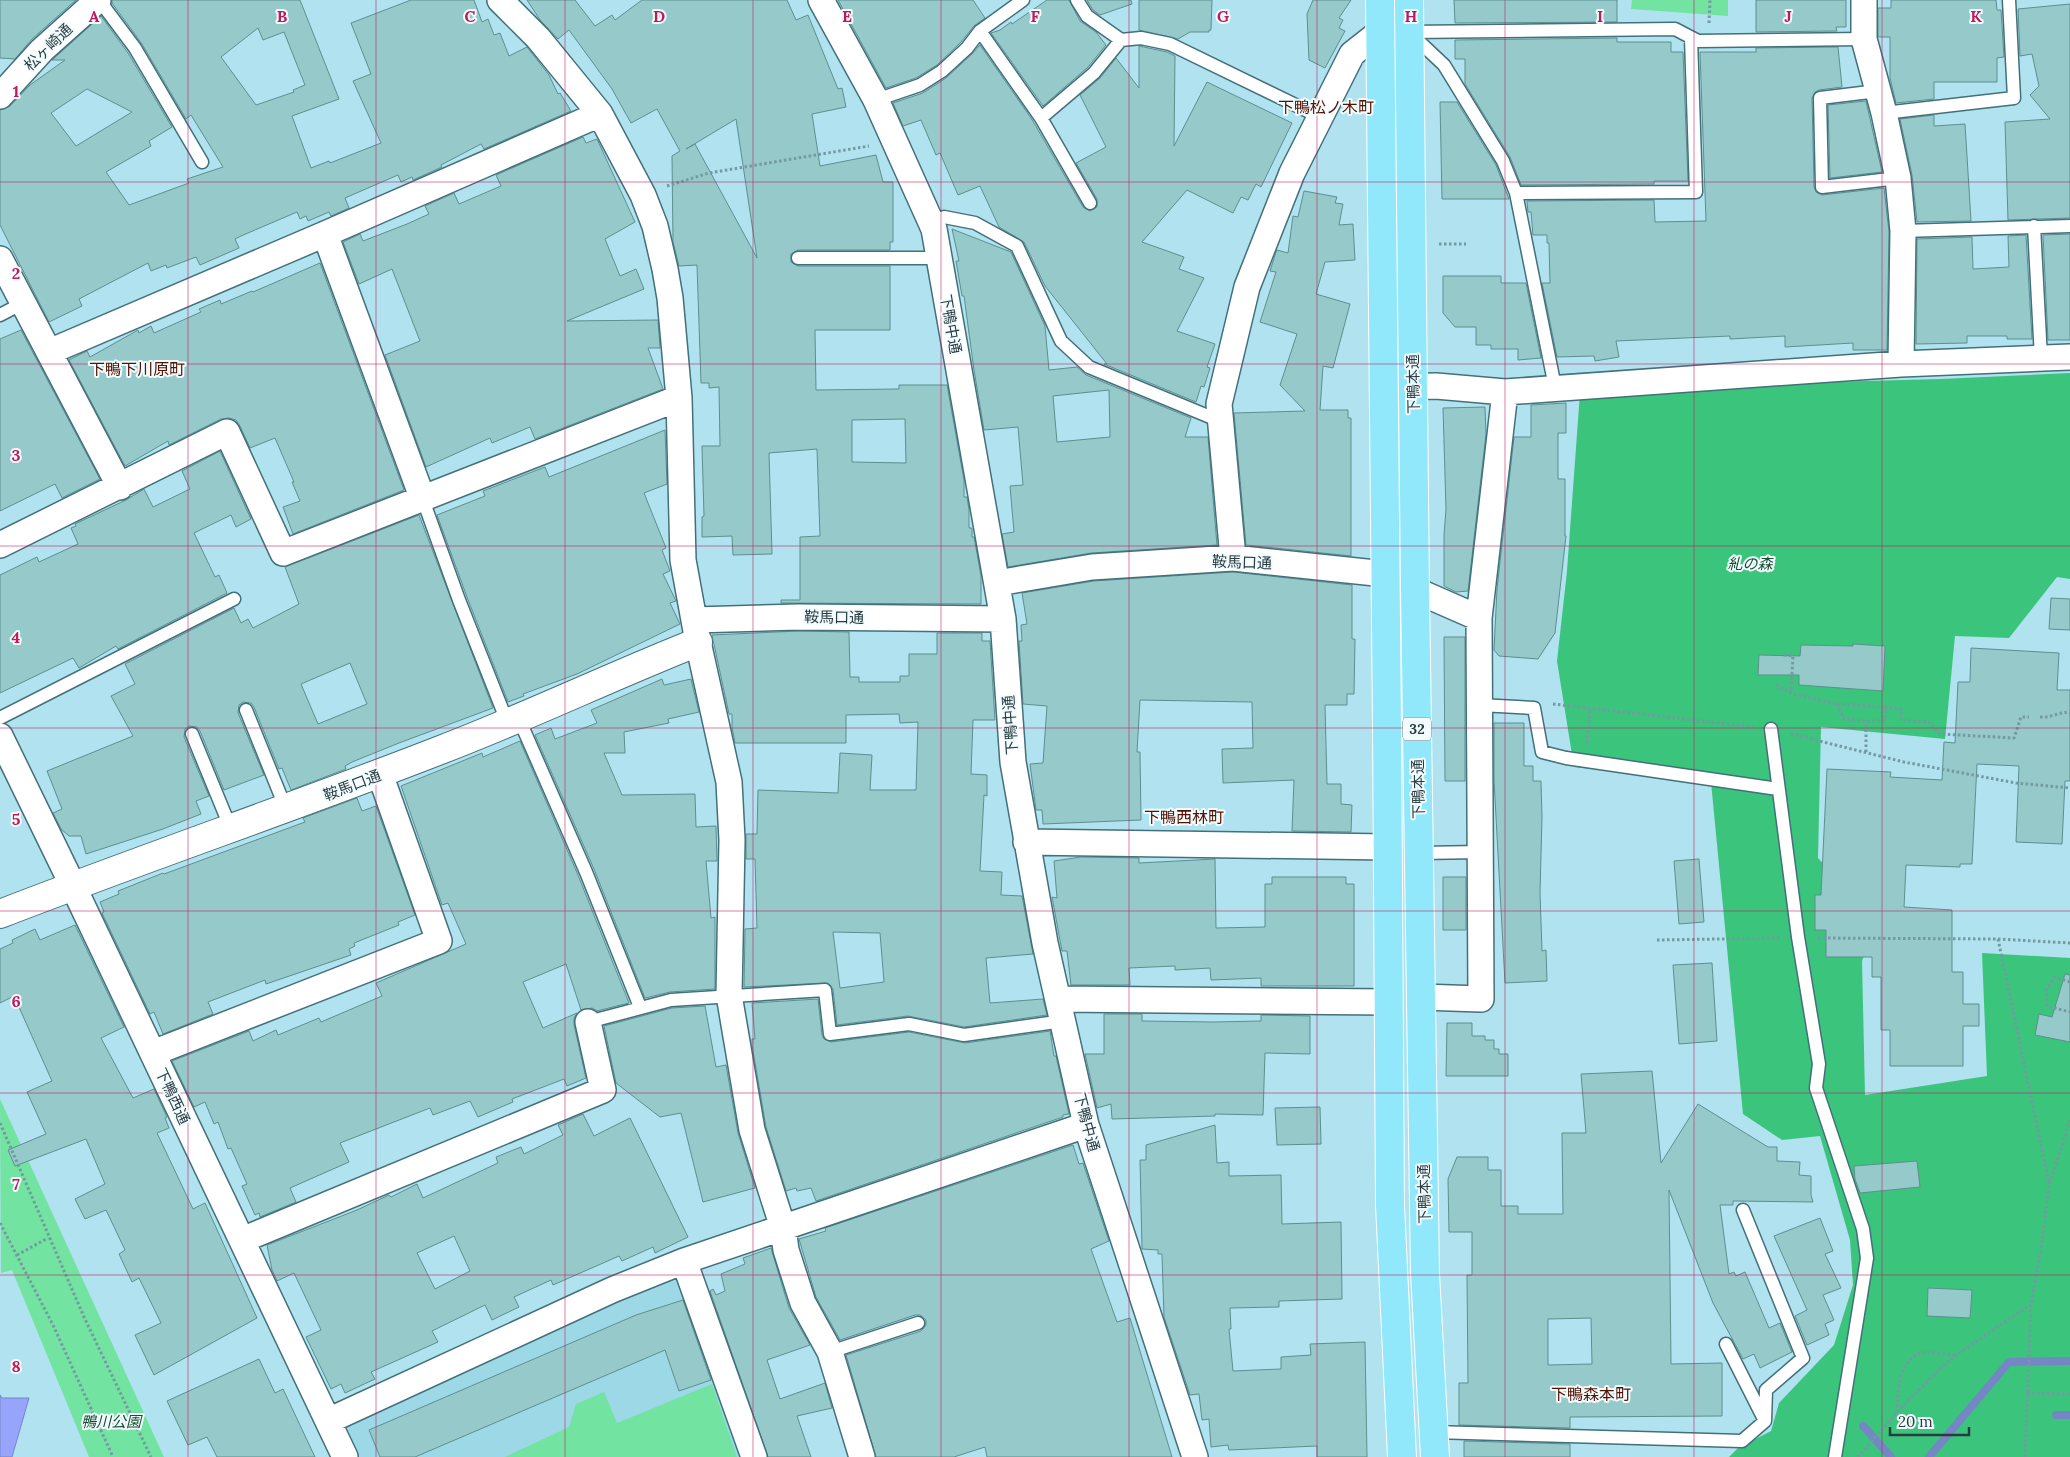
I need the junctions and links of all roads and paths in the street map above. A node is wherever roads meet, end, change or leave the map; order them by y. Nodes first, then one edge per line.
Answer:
1 (98, 0) edge
2 (500, 0) edge
3 (821, 0) edge
4 (1023, 0) edge
5 (1077, 0) edge
6 (1380, 0) edge
7 (1409, 0) edge
8 (1864, 0) edge
9 (2009, 0) edge
10 (980, 31) junction
11 (1380, 32) junction
12 (1409, 32) junction
13 (1691, 38) junction
14 (1864, 39) junction
15 (1121, 40) junction
16 (0, 96) edge
17 (876, 100) junction
18 (1881, 102) junction
19 (600, 114) junction
20 (1320, 117) junction
21 (1041, 118) junction
22 (894, 141) junction
23 (202, 162) dead end
24 (1898, 178) junction
25 (1516, 193) junction
26 (643, 195) junction
27 (1090, 203) dead end
28 (931, 222) junction
29 (2034, 226) junction
30 (2070, 226) edge
31 (1903, 231) junction
32 (325, 234) junction
33 (1436, 244) dead end
34 (1466, 244) dead end
35 (798, 258) dead end
36 (940, 258) junction
37 (0, 259) edge
38 (23, 303) junction
39 (0, 315) edge
40 (49, 352) junction
41 (2070, 357) edge
42 (2041, 358) junction
43 (1901, 364) junction
44 (1383, 386) junction
45 (1412, 386) junction
46 (1555, 387) junction
47 (1504, 392) junction
48 (679, 398) junction
49 (1220, 421) junction
50 (120, 487) junction
51 (422, 497) junction
52 (0, 545) edge
53 (1232, 558) junction
54 (1385, 574) junction
55 (997, 583) junction
56 (1415, 590) junction
57 (234, 599) dead end
58 (1479, 618) junction
59 (1003, 619) junction
60 (696, 631) junction
61 (1784, 655) dead end
62 (1776, 686) dead end
63 (1791, 691) junction
64 (1837, 704) junction
65 (1480, 706) junction
66 (1885, 707) junction
67 (1590, 708) dead end
68 (246, 710) dead end
69 (2070, 712) edge
70 (2030, 717) dead end
71 (2040, 717) dead end
72 (0, 718) edge
73 (1866, 721) junction
74 (514, 722) junction
75 (1771, 729) dead end
76 (192, 734) dead end
77 (0, 736) edge
78 (1866, 752) dead end
79 (1586, 761) junction
80 (380, 774) junction
81 (1778, 788) junction
82 (286, 809) junction
83 (231, 829) junction
84 (1026, 842) junction
85 (1388, 847) junction
86 (1419, 852) junction
87 (1480, 852) junction
88 (74, 886) junction
89 (0, 914) edge
90 (1798, 937) junction
91 (1998, 939) junction
92 (1657, 940) dead end
93 (2070, 944) edge
94 (2070, 982) edge
95 (729, 995) junction
96 (1421, 996) junction
97 (1389, 1002) junction
98 (640, 1007) junction
99 (1060, 1010) junction
100 (2070, 1012) edge
101 (588, 1022) joint
102 (153, 1053) junction
103 (2070, 1120) edge
104 (0, 1123) edge
105 (1086, 1125) junction
106 (2049, 1185) junction
107 (1743, 1210) dead end
108 (0, 1223) edge
109 (783, 1228) junction
110 (48, 1238) junction
111 (242, 1240) junction
112 (17, 1255) junction
113 (684, 1262) junction
114 (2030, 1305) junction
115 (918, 1323) dead end
116 (1726, 1344) dead end
117 (830, 1352) junction
118 (1956, 1355) junction
119 (2027, 1393) junction
120 (2070, 1394) edge
121 (1897, 1412) junction
122 (328, 1421) junction
123 (1765, 1421) junction
124 (1434, 1445) edge
125 (113, 1457) edge
126 (151, 1457) edge
127 (345, 1457) edge
128 (754, 1457) edge
129 (862, 1457) edge
130 (1195, 1457) edge
131 (1402, 1457) edge
132 (1835, 1457) edge
133 (1858, 1457) edge
134 (2025, 1457) edge

1 - 16 street, 松ヶ崎通
1 - 23 lane
2 - 19 street
3 - 17 street, 下鴨中通
4 - 10 lane
5 - 15 lane
6 - 11 main road, 下鴨本通 / 32
7 - 12 main road, 下鴨本通 / 32
8 - 14 street
9 - 18 lane
10 - 17 lane
10 - 21 lane
11 - 12 street
11 - 20 street
11 - 44 main road, 下鴨本通 / 32
12 - 13 lane
12 - 25 lane
12 - 45 main road, 下鴨本通 / 32
13 - 14 lane
13 - 25 lane
14 - 18 street
15 - 20 lane
15 - 21 lane
17 - 22 street, 下鴨中通
18 - 24 street
18 - 24 lane
19 - 26 street
19 - 32 street
20 - 49 street
21 - 27 lane
22 - 26 path
22 - 28 street, 下鴨中通
24 - 31 street
25 - 46 lane
26 - 48 street
28 - 36 street, 下鴨中通
28 - 49 lane
29 - 30 lane
29 - 31 lane
29 - 42 lane
31 - 43 street
32 - 40 street
32 - 51 street
33 - 34 path
35 - 36 lane
36 - 55 street, 下鴨中通
37 - 38 street
38 - 39 lane
38 - 40 street
40 - 50 street
41 - 42 street
42 - 43 street
43 - 46 street
44 - 45 street
44 - 54 main road, 下鴨本通 / 32
45 - 47 street
45 - 56 main road, 下鴨本通 / 32
46 - 47 street
47 - 58 street
48 - 51 street
48 - 60 street
49 - 53 street
50 - 51 street
50 - 52 street
51 - 74 lane
53 - 54 street, 鞍馬口通
53 - 55 street, 鞍馬口通
54 - 56 street, 鞍馬口通
54 - 85 main road, 下鴨本通 / 32
55 - 59 street, 下鴨中通
56 - 58 street, 鞍馬口通
56 - 86 main road, 下鴨本通 / 32
57 - 72 lane
58 - 65 street
59 - 60 street, 鞍馬口通
59 - 84 street, 下鴨中通
60 - 74 street, 鞍馬口通
60 - 95 street
61 - 63 path
62 - 63 path
63 - 64 path
64 - 66 path
64 - 73 path
65 - 79 lane
65 - 87 street
66 - 70 path
66 - 73 path
67 - 79 path
68 - 82 lane
69 - 71 path
73 - 78 path
74 - 80 street, 鞍馬口通
74 - 98 lane
75 - 81 lane
76 - 83 lane
77 - 88 street, 下鴨西通
79 - 81 lane
80 - 82 street, 鞍馬口通
80 - 102 street
81 - 90 lane
82 - 83 street, 鞍馬口通
83 - 88 street, 鞍馬口通
84 - 85 street
84 - 99 street, 下鴨中通
85 - 97 main road, 下鴨本通 / 32
86 - 87 lane
86 - 96 main road, 下鴨本通 / 32
87 - 96 street
88 - 89 street, 鞍馬口通
88 - 102 street, 下鴨西通
90 - 91 path
90 - 92 path
90 - 132 lane
91 - 93 path
91 - 106 path
94 - 100 path
95 - 98 lane
95 - 99 lane
95 - 109 street
96 - 124 main road, 下鴨本通 / 32
97 - 99 street
97 - 131 main road, 下鴨本通 / 32
98 - 101 lane
99 - 105 street, 下鴨中通
101 - 111 street
102 - 111 street, 下鴨西通
103 - 106 path
104 - 110 path
105 - 109 street
105 - 130 street, 下鴨中通
106 - 114 path
107 - 123 lane
108 - 112 path
109 - 113 street
109 - 117 street
110 - 112 path
110 - 126 path
111 - 122 street, 下鴨西通
112 - 125 path
113 - 122 street
113 - 128 street
114 - 118 path
114 - 119 path
115 - 117 lane
116 - 123 lane
117 - 129 street
118 - 121 path
118 - 121 path
119 - 120 path
119 - 134 path
121 - 133 path
122 - 127 street, 下鴨西通
123 - 124 lane

